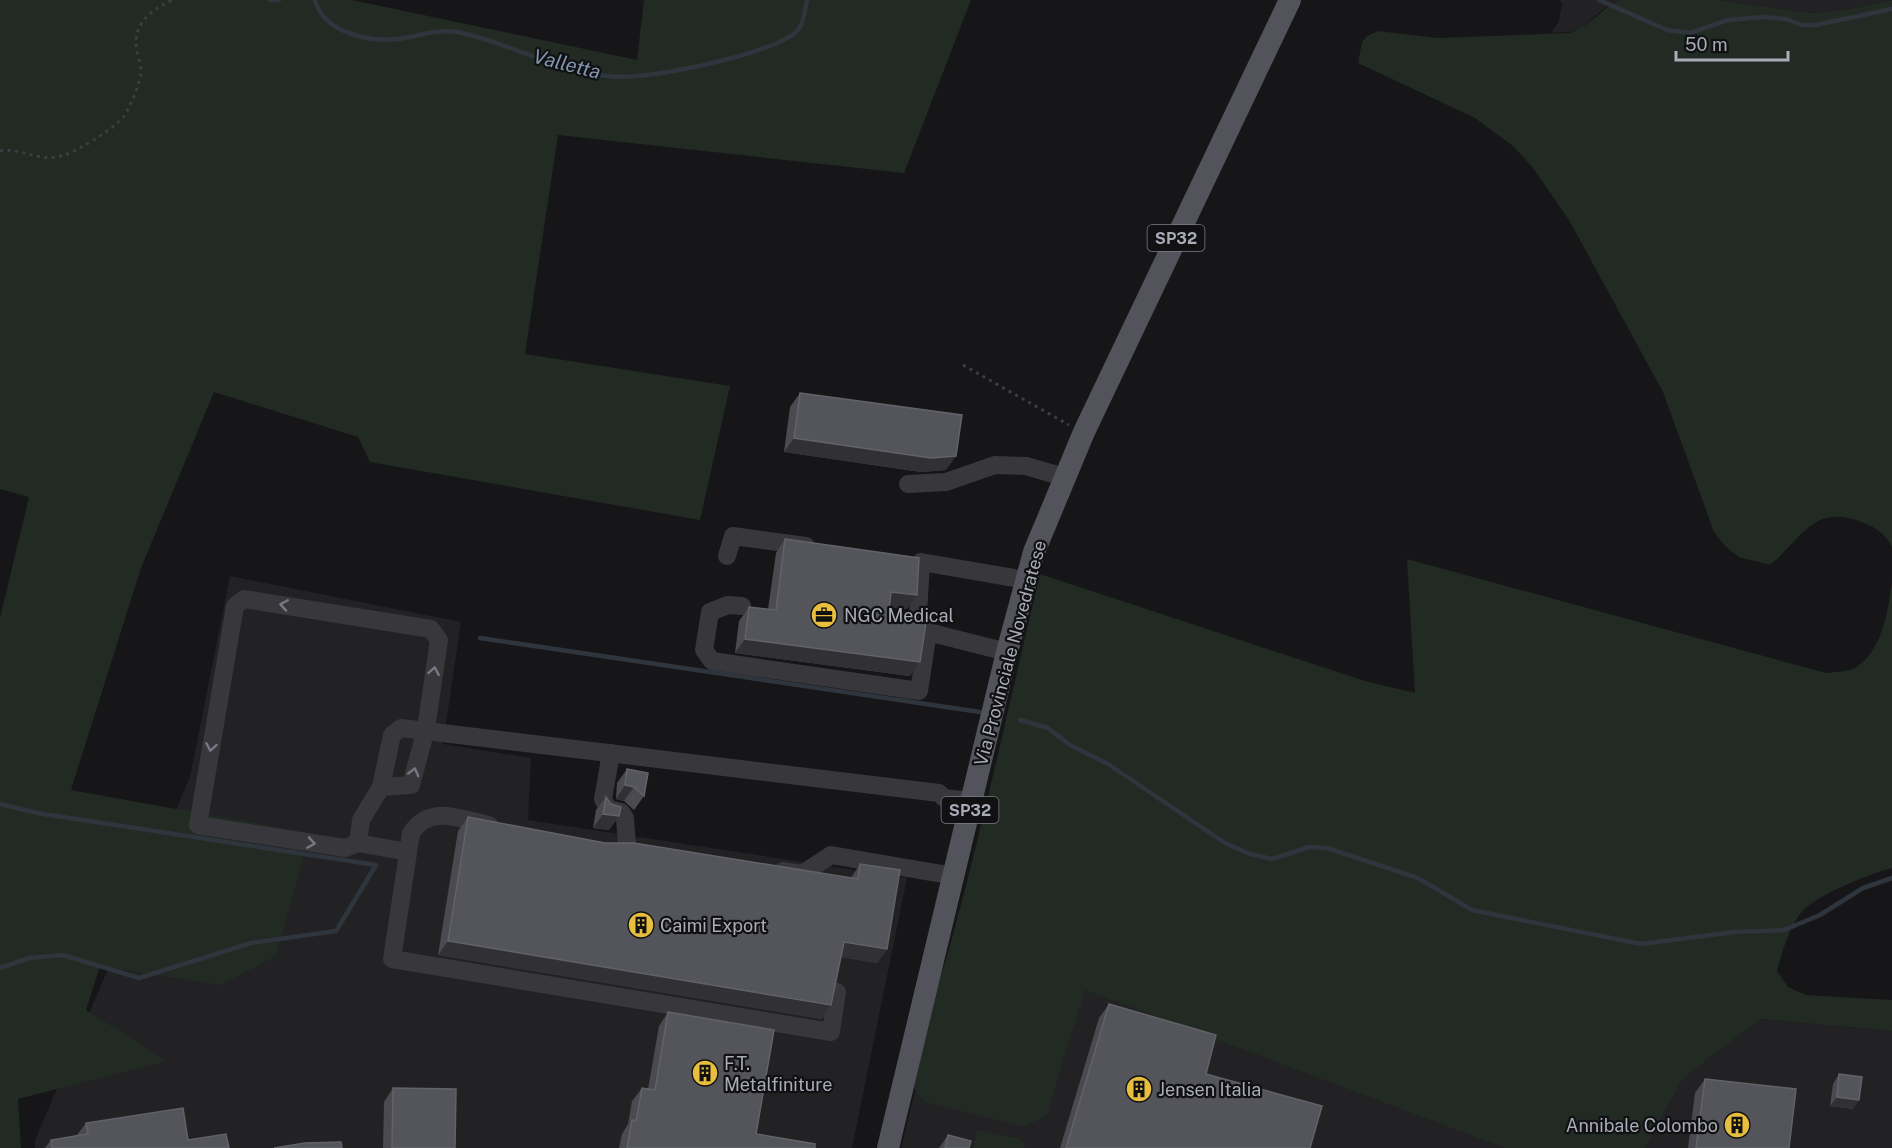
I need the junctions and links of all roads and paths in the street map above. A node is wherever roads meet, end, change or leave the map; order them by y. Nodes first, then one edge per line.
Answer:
1 (172, 0) edge
2 (1290, 0) edge
3 (0, 151) edge
4 (963, 365) dead end
5 (1084, 432) junction
6 (1065, 477) junction
7 (908, 484) dead end
8 (827, 549) edge
9 (727, 556) dead end
10 (1026, 580) junction
11 (742, 606) dead end
12 (928, 632) junction
13 (1007, 652) junction
14 (426, 729) junction
15 (611, 753) junction
16 (381, 787) junction
17 (972, 801) junction
18 (504, 828) edge
19 (358, 843) junction
20 (607, 846) edge
21 (627, 846) junction
22 (650, 850) edge
23 (408, 852) junction
24 (767, 868) edge
25 (954, 876) junction
26 (837, 992) edge
27 (888, 1148) edge

1 - 3 path
2 - 5 main road, SP32
4 - 5 path
5 - 6 main road, SP32
6 - 7 lane
6 - 10 main road, Via Provinciale Novedratese / SP32
8 - 9 lane
10 - 12 lane
10 - 13 main road, Via Provinciale Novedratese / SP32
11 - 12 lane
12 - 13 lane
13 - 17 main road, Via Provinciale Novedratese / SP32
14 - 15 lane
16 -> 14 lane
14 - 16 lane
14 -> 19 lane
15 - 17 lane
15 - 21 lane
16 - 19 lane
17 - 25 main road, Via Provinciale Novedratese / SP32
18 - 23 lane
19 - 23 lane
20 - 21 lane
21 - 22 lane
23 - 26 lane
24 - 25 lane
25 - 27 main road, Via Provinciale Novedratese / SP32

